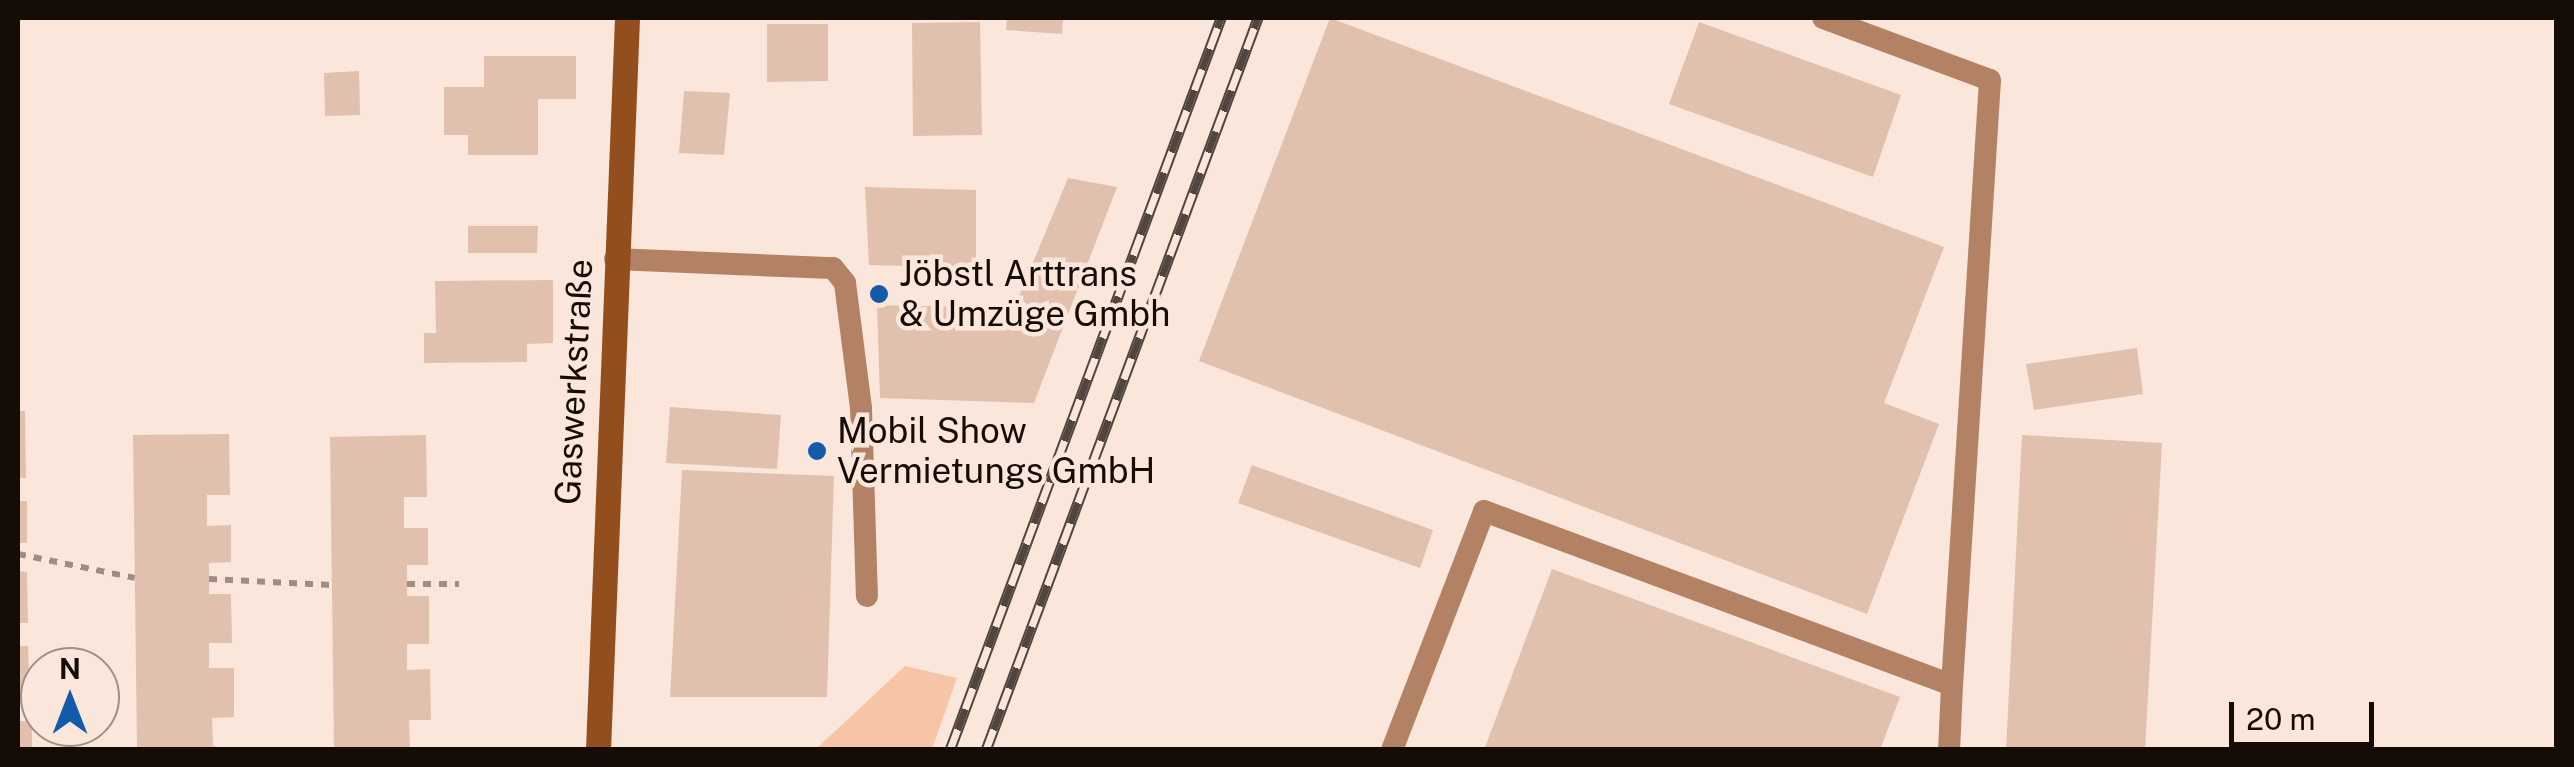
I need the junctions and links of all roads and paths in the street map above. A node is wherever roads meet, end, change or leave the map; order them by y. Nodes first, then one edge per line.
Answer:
1 (626, 18) edge
2 (1823, 18) edge
3 (615, 260) junction
4 (18, 554) edge
5 (135, 578) dead end
6 (209, 579) dead end
7 (406, 584) dead end
8 (459, 584) dead end
9 (332, 585) dead end
10 (867, 596) dead end
11 (1952, 685) junction
12 (598, 750) edge
13 (1392, 750) edge
14 (1948, 750) edge

1 - 3 street, Gaswerkstraße
2 - 11 lane
3 - 10 lane
3 - 12 street, Gaswerkstraße
4 - 5 path
6 - 9 path
7 - 8 path
11 - 13 lane
11 - 14 lane

